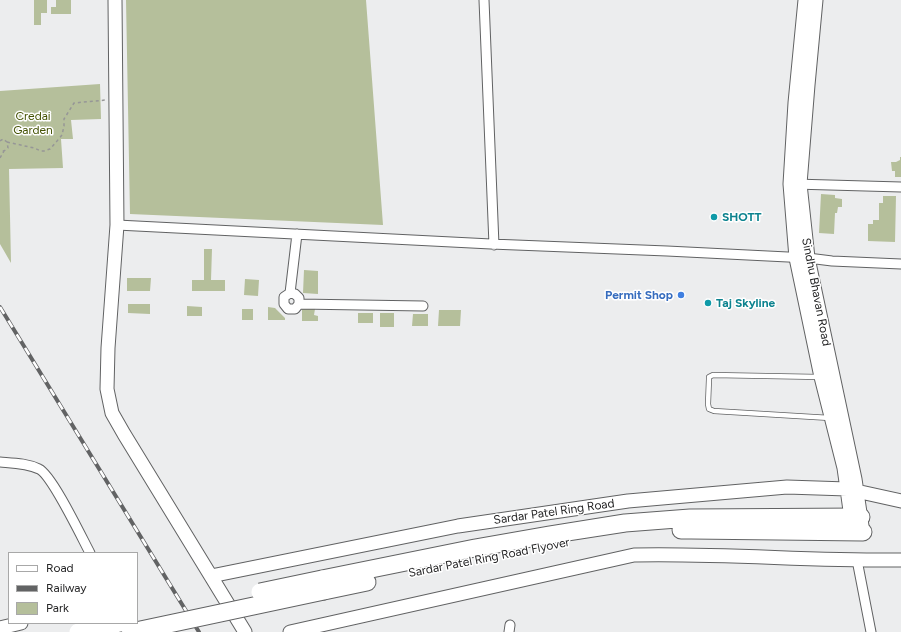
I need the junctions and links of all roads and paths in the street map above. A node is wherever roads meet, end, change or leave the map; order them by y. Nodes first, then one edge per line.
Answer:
1 (115, 0) edge
2 (484, 0) edge
3 (805, 0) edge
4 (816, 0) edge
5 (100, 101) dead end
6 (0, 140) edge
7 (7, 142) junction
8 (0, 150) edge
9 (4, 151) junction
10 (0, 158) edge
11 (795, 184) junction
12 (901, 187) edge
13 (117, 225) junction
14 (297, 234) junction
15 (494, 245) junction
16 (802, 258) junction
17 (901, 264) edge
18 (423, 306) dead end
19 (822, 377) junction
20 (832, 418) junction
21 (0, 462) edge
22 (852, 490) junction
23 (901, 501) edge
24 (691, 524) junction
25 (857, 525) joint
26 (89, 552) edge
27 (857, 560) junction
28 (901, 560) edge
29 (211, 576) junction
30 (138, 619) edge
31 (17, 624) edge
32 (115, 624) edge
33 (0, 628) edge
34 (78, 632) edge
35 (132, 632) edge
36 (245, 632) edge
37 (290, 632) edge
38 (871, 632) edge

1 - 13 street
2 - 15 street
3 - 11 street, Sindhu Bhavan Road
4 - 11 street, Sindhu Bhavan Road
5 - 7 path
6 - 7 path
7 - 9 path
8 - 9 path
9 - 10 path
11 - 12 street
11 - 16 street, Sindhu Bhavan Road
13 - 14 street
13 - 29 street
14 - 15 street
14 - 18 street
15 - 16 street
16 - 17 street
16 - 19 street, Sindhu Bhavan Road
16 - 22 street, Sindhu Bhavan Road
19 - 20 street, Sindhu Bhavan Road
19 - 20 lane
20 - 22 street, Sindhu Bhavan Road
21 - 26 street
22 - 23 street, Sardar Patel Ring Road
22 - 25 street, Sindhu Bhavan Road
22 - 29 street, Sardar Patel Ring Road
24 - 25 highway, Sardar Patel Ring Road Flyover
24 - 30 highway, Sardar Patel Ring Road Flyover, bridge
24 - 35 highway, Sardar Patel Ring Road Flyover, bridge
27 - 28 street
27 - 37 street
27 - 38 street
29 - 36 street
31 - 33 street
32 - 34 highway, bridge

